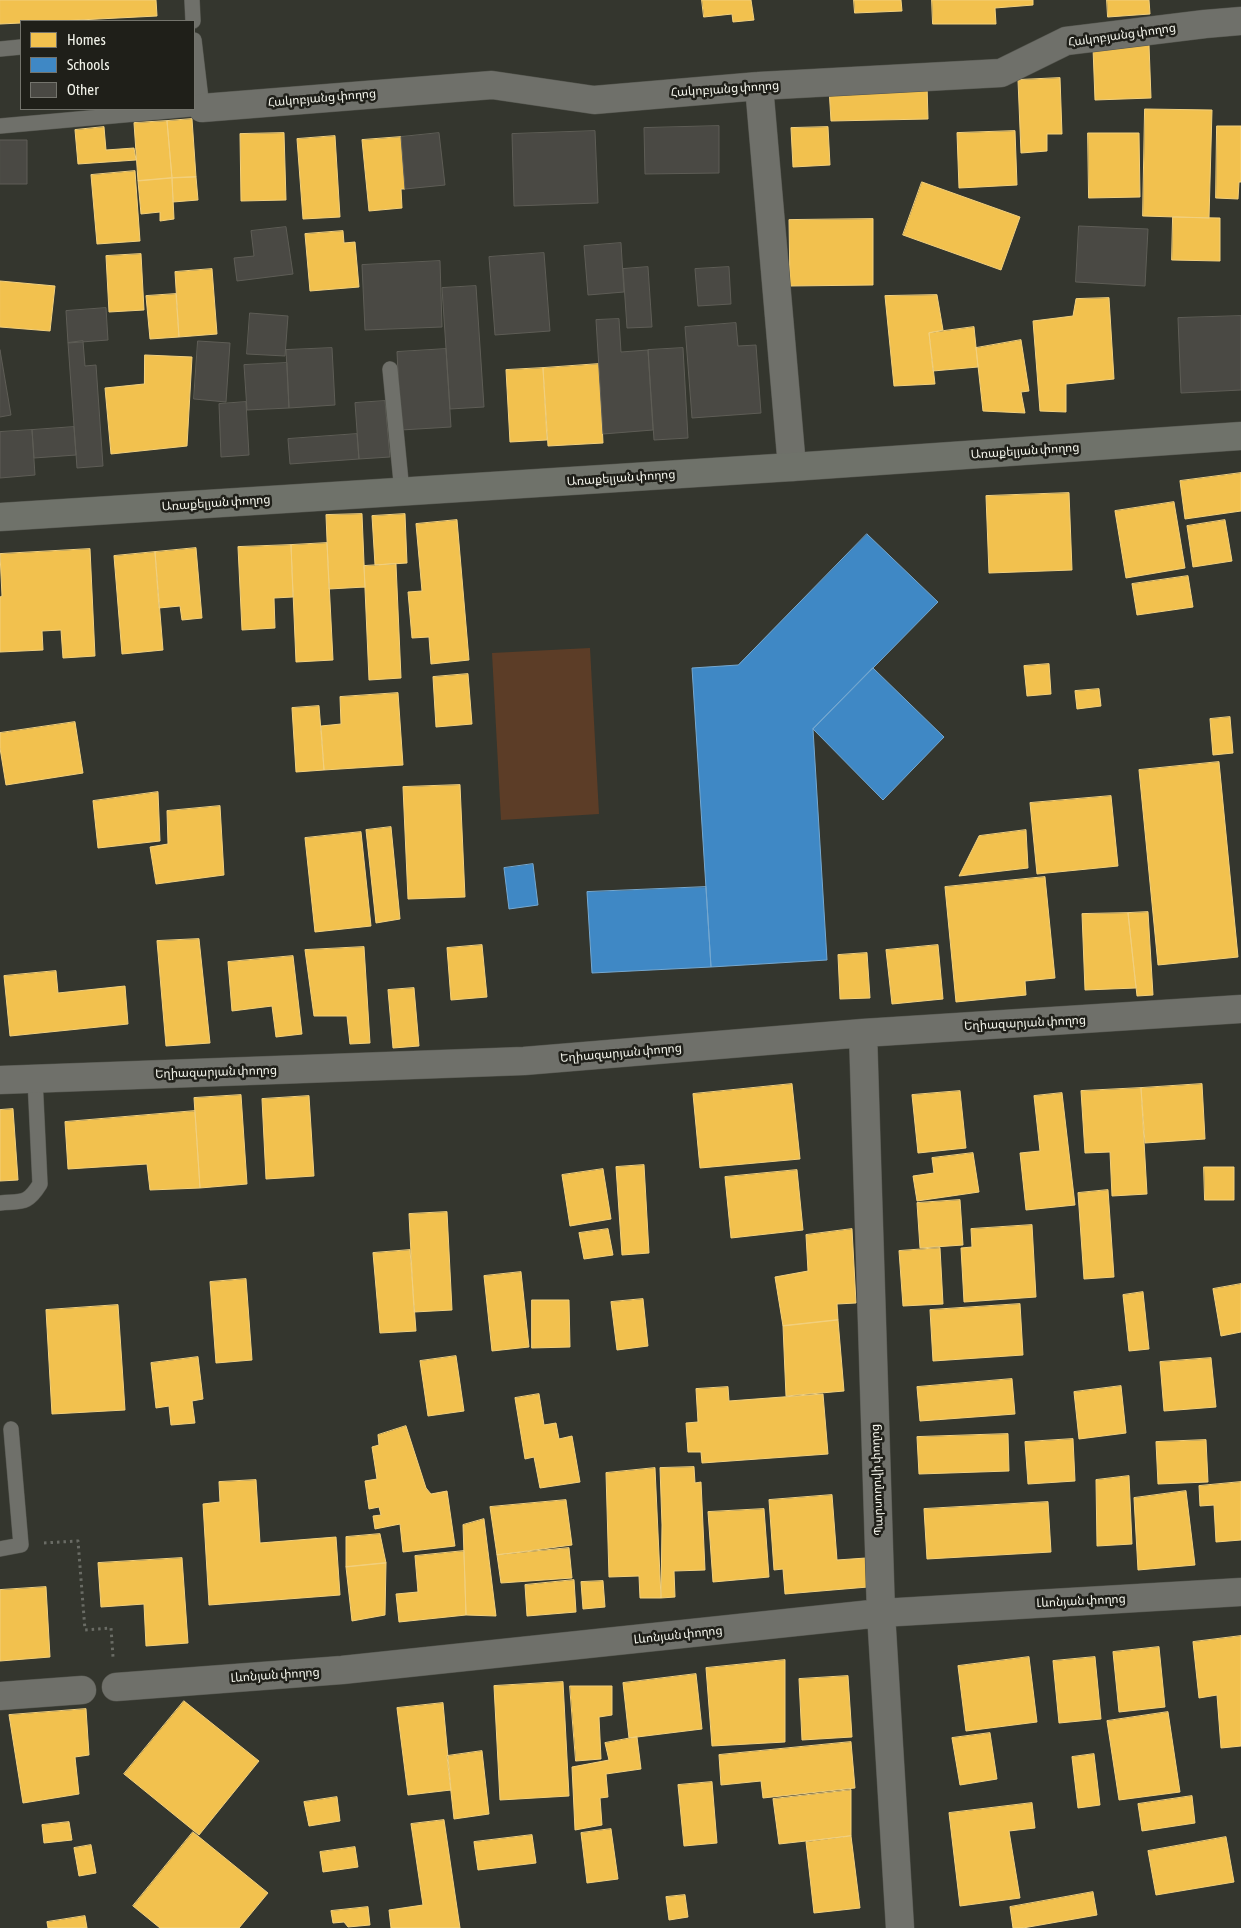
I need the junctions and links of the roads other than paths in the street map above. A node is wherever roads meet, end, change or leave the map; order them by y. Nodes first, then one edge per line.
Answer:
1 (192, 0) edge
2 (193, 20) edge
3 (1241, 21) edge
4 (20, 47) edge
5 (0, 48) edge
6 (195, 48) edge
7 (759, 86) junction
8 (202, 108) junction
9 (195, 109) edge
10 (180, 110) edge
11 (0, 126) edge
12 (390, 369) dead end
13 (1241, 436) edge
14 (792, 468) junction
15 (402, 492) junction
16 (0, 517) edge
17 (1241, 1010) edge
18 (863, 1032) junction
19 (35, 1079) junction
20 (0, 1080) edge
21 (0, 1203) edge
22 (11, 1429) dead end
23 (0, 1549) edge
24 (1241, 1592) edge
25 (882, 1614) junction
26 (116, 1687) road end
27 (82, 1690) dead end
28 (0, 1696) edge
29 (900, 1928) edge

1 - 2 lane
3 - 7 street, Հակոբյանց փողոց
4 - 5 lane
6 - 8 lane
7 - 8 street, Հակոբյանց փողոց
7 - 14 street
8 - 9 lane
10 - 11 lane
12 - 15 lane
13 - 14 street, Առաքելյան փողոց
14 - 15 street, Առաքելյան փողոց
15 - 16 street, Առաքելյան փողոց
17 - 18 street, Եղիազարյան փողոց
18 - 19 street, Եղիազարյան փողոց
18 - 25 street, Պարսողովի փողոց
19 - 20 street, Եղիազարյան փողոց
19 - 21 lane
22 - 23 lane
24 - 25 street, Լևոնյան փողոց
25 - 26 street, Լևոնյան փողոց
25 - 29 street, Պարսողովի փողոց
27 - 28 street

